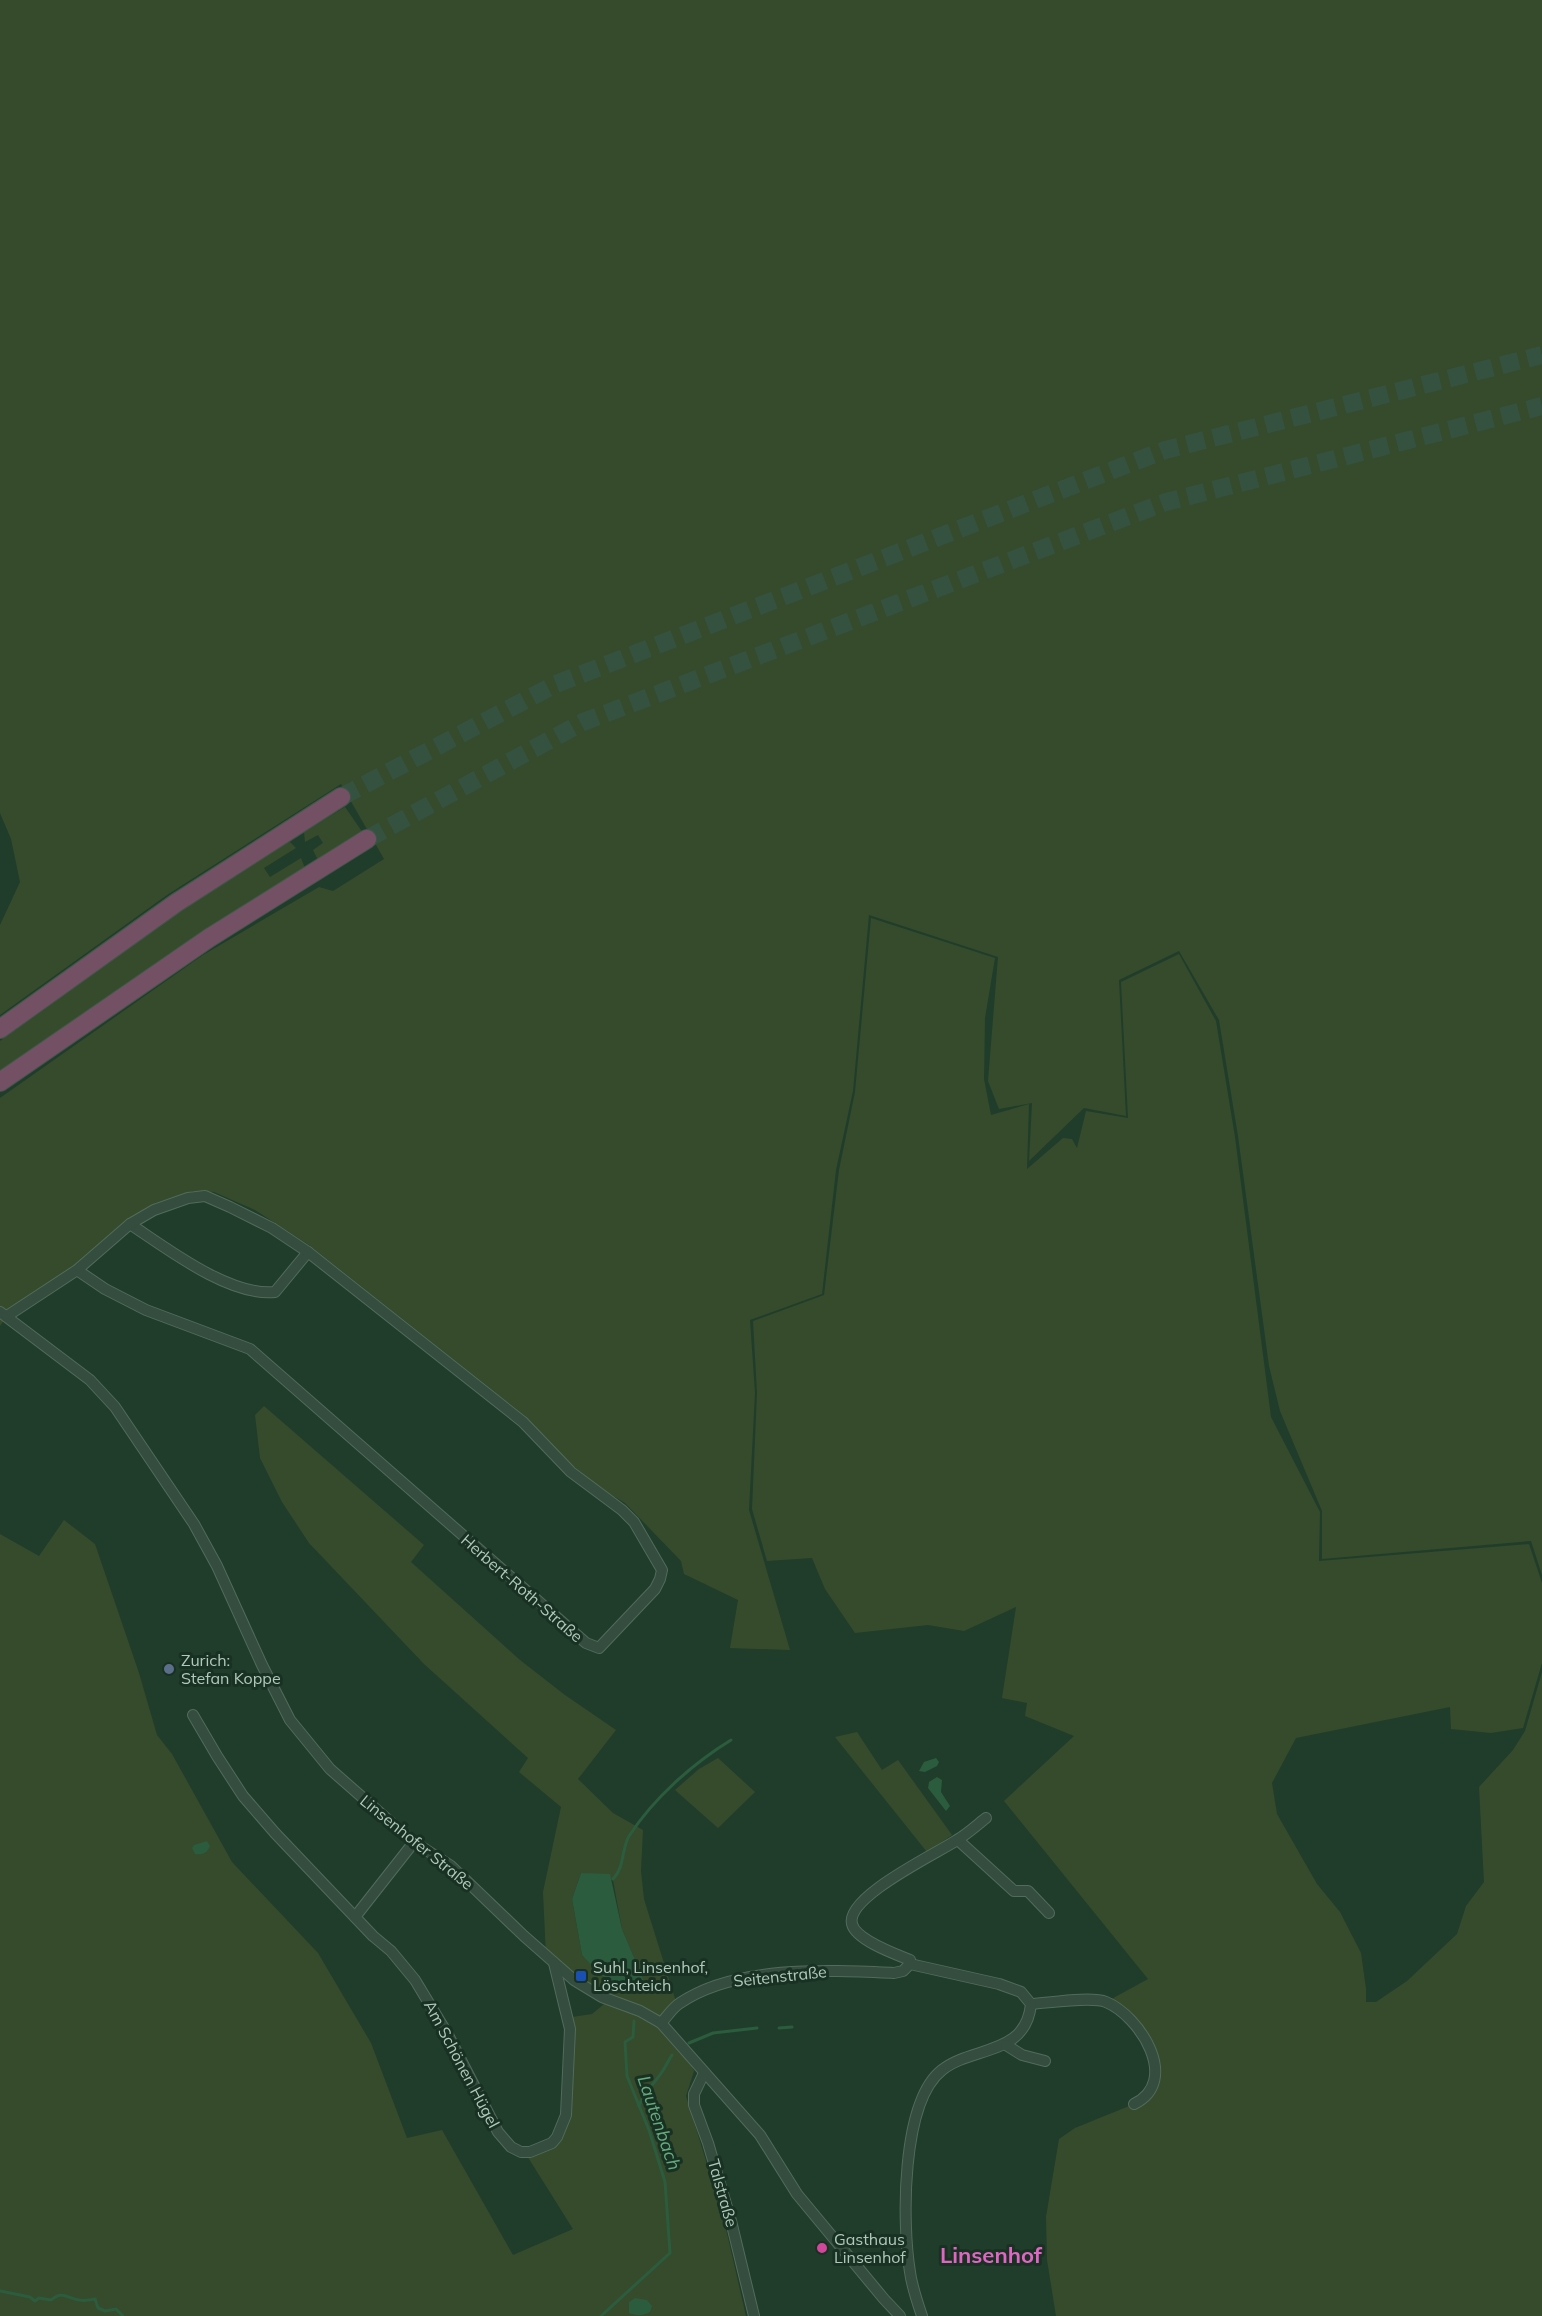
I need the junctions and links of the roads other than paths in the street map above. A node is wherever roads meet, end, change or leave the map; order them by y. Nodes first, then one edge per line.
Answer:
1 (341, 798) tunnel mouth
2 (367, 839) tunnel mouth
3 (0, 1029) edge
4 (0, 1082) edge
5 (130, 1224) junction
6 (308, 1252) junction
7 (77, 1270) junction
8 (4, 1314) edge
9 (193, 1715) dead end
10 (986, 1818) dead end
11 (958, 1840) junction
12 (414, 1842) junction
13 (1049, 1913) dead end
14 (354, 1917) junction
15 (554, 1962) junction
16 (910, 1964) junction
17 (1031, 2004) junction
18 (661, 2023) junction
19 (1006, 2044) junction
20 (1045, 2061) dead end
21 (705, 2073) junction
22 (1134, 2104) dead end
23 (754, 2316) edge
24 (900, 2316) edge
25 (922, 2316) edge

1 - 3 highway
2 - 4 highway
5 - 6 street, Herbert-Roth-Straße
5 - 6 street
5 - 7 street, Herbert-Roth-Straße
6 - 7 street, Herbert-Roth-Straße
7 - 8 street, Herbert-Roth-Straße
8 - 12 street, Linsenhofer Straße
9 - 14 street, Am Schönen Hügel
10 - 11 street
11 - 13 street
11 - 16 street
12 - 14 street
12 - 15 street, Linsenhofer Straße
14 - 15 street, Am Schönen Hügel
15 - 18 street, Linsenhofer Straße
16 - 17 street
16 - 18 street, Seitenstraße
17 - 19 street
17 - 22 street
18 - 21 street, Linsenhofer Straße
19 - 20 street
19 - 25 street
21 - 23 street, Talstraße
21 - 24 street, Linsenhofer Straße

